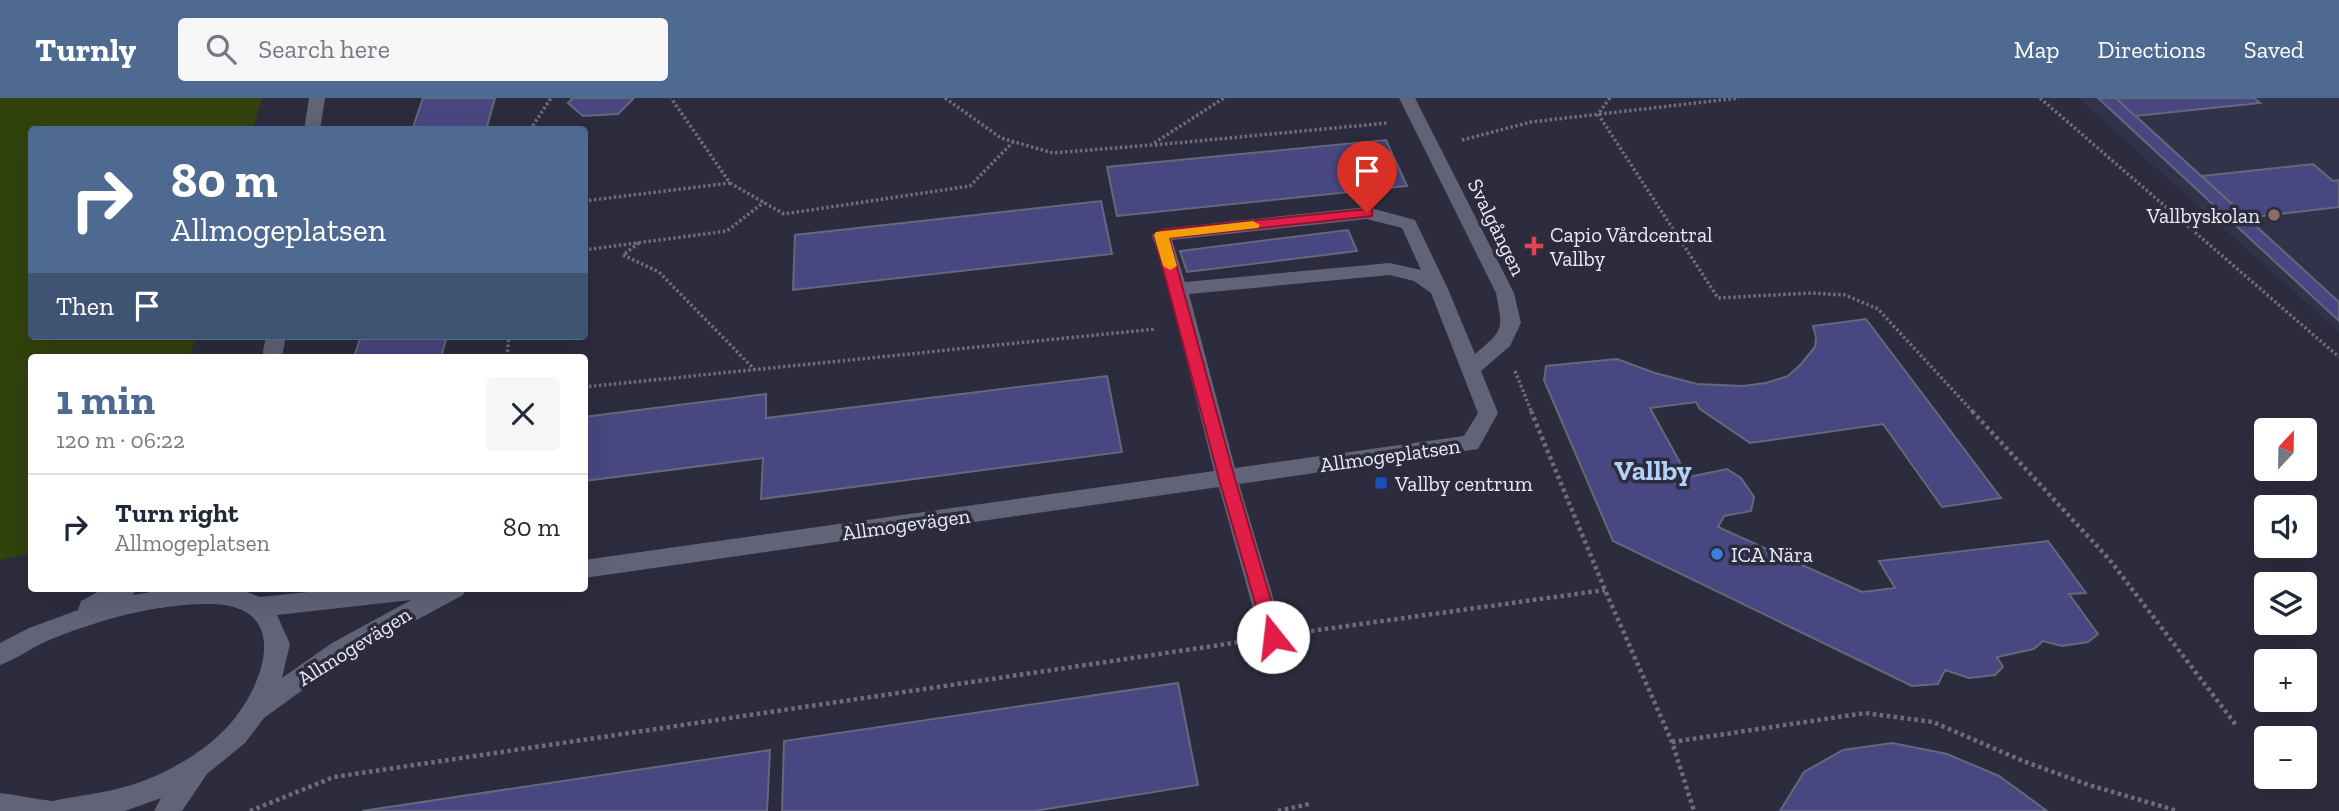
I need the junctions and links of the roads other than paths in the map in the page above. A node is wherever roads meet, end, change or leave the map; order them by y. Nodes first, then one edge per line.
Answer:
1 (317, 98) edge
2 (1408, 98) edge
3 (313, 126) edge
4 (1178, 289) junction
5 (1439, 289) junction
6 (1470, 369) junction
7 (1227, 479) junction
8 (588, 568) edge
9 (118, 592) edge
10 (360, 592) edge
11 (449, 592) edge
12 (245, 598) edge
13 (37, 635) junction
14 (1273, 637) road end
15 (0, 655) edge
16 (256, 710) junction
17 (198, 767) junction
18 (5, 808) edge
19 (47, 811) edge
20 (61, 811) edge
21 (167, 811) edge

1 - 3 street
2 - 6 street, Svalgången
4 - 5 street
4 - 5 street, Allmogeplatsen
4 - 7 street, Allmogeplatsen
5 - 6 street, Allmogeplatsen
6 - 7 street, Allmogeplatsen
7 - 8 street, Allmogevägen
7 - 14 street, Allmogeplatsen
9 - 13 street
10 - 12 street, Allmogevägen
11 - 16 street, Allmogevägen
12 - 13 street, Allmogevägen
12 - 16 street
13 - 15 street
16 - 17 street
17 - 20 street
17 - 21 street
18 - 19 street

